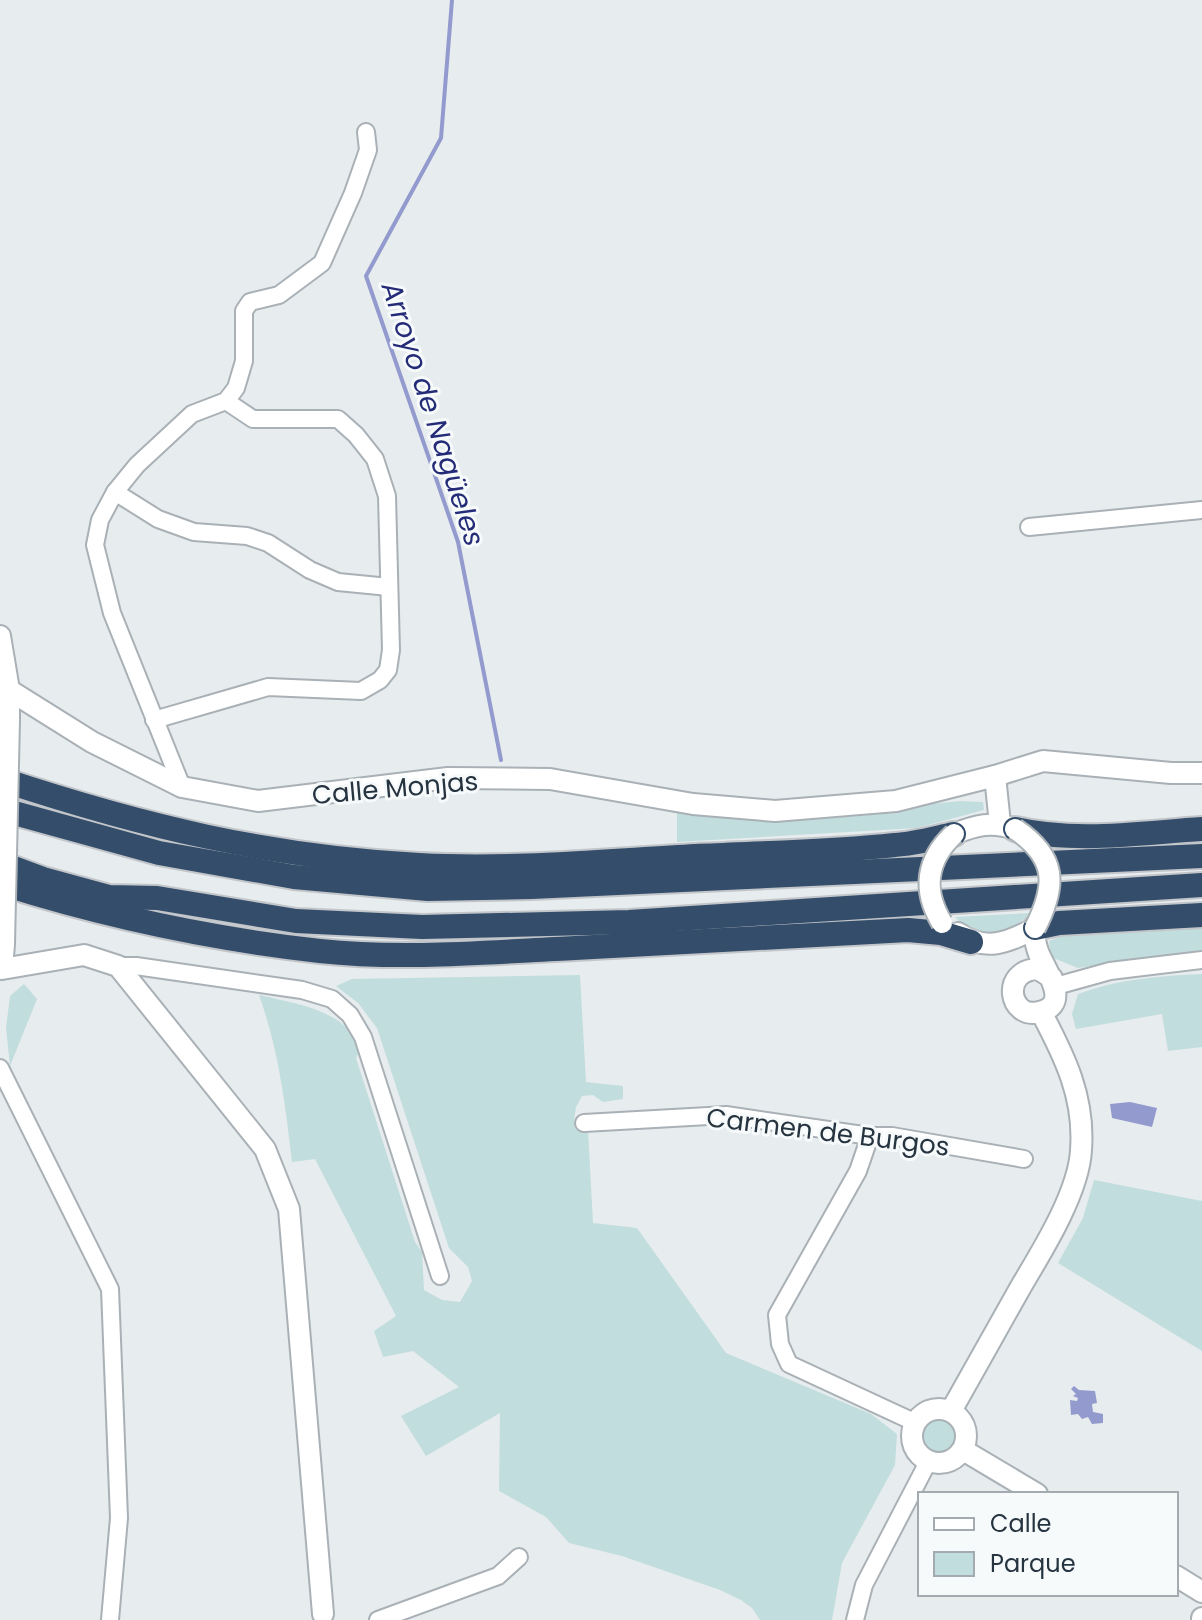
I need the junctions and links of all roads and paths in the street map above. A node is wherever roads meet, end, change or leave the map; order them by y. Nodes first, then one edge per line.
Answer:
1 (366, 132) dead end
2 (226, 401) junction
3 (115, 492) junction
4 (1202, 510) edge
5 (1029, 527) dead end
6 (389, 587) junction
7 (0, 636) edge
8 (4, 688) edge
9 (154, 720) junction
10 (0, 763) edge
11 (1202, 773) edge
12 (995, 776) junction
13 (0, 779) edge
14 (182, 787) junction
15 (0, 795) edge
16 (0, 809) edge
17 (44, 820) junction
18 (1008, 826) junction
19 (1202, 829) edge
20 (182, 833) junction
21 (954, 834) junction
22 (0, 846) edge
23 (1202, 856) edge
24 (0, 863) edge
25 (0, 883) edge
26 (1202, 885) edge
27 (157, 898) junction
28 (1202, 915) edge
29 (1034, 929) junction
30 (971, 942) junction
31 (1004, 944) junction
32 (1202, 960) edge
33 (118, 966) junction
34 (1021, 973) junction
35 (1, 977) edge
36 (1054, 982) junction
37 (1041, 1012) junction
38 (0, 1068) edge
39 (584, 1123) dead end
40 (870, 1136) junction
41 (1024, 1159) dead end
42 (440, 1276) dead end
43 (951, 1411) junction
44 (914, 1422) junction
45 (963, 1450) junction
46 (928, 1462) junction
47 (1034, 1492) edge
48 (519, 1557) dead end
49 (1178, 1577) edge
50 (1202, 1592) edge
51 (326, 1618) edge
52 (110, 1620) edge
53 (378, 1620) edge
54 (855, 1620) edge

1 - 2 street
2 - 3 street
2 - 6 street
3 - 6 street
3 - 9 street
4 - 5 street
6 - 9 street
7 - 8 street
8 - 14 street, Calle Monjas
8 - 35 street, bridge
9 - 14 street
10 - 20 highway
11 - 12 street, Calle Monjas
12 - 14 street, Calle Monjas
12 - 18 street
13 - 20 highway
15 - 17 highway
16 - 17 highway
17 - 23 highway
18 - 19 highway
18 - 21 street
18 - 29 street, bridge
20 - 21 highway
21 - 30 street, bridge
22 - 27 highway
24 - 27 highway
25 - 30 highway
26 - 27 highway
28 - 29 highway
29 - 31 street
29 - 36 street
30 - 31 street
31 - 34 street
32 - 36 street
33 - 35 street
33 - 42 street
33 - 51 street
34 - 36 street
34 - 37 street
36 - 37 street
37 - 43 street
38 - 52 street
39 - 40 street, Carmen de Burgos
40 - 41 street, Carmen de Burgos
40 - 44 street
43 - 44 street
43 - 45 street
44 - 46 street
45 - 46 street
45 - 47 street
46 - 54 street
48 - 53 street
49 - 50 street

